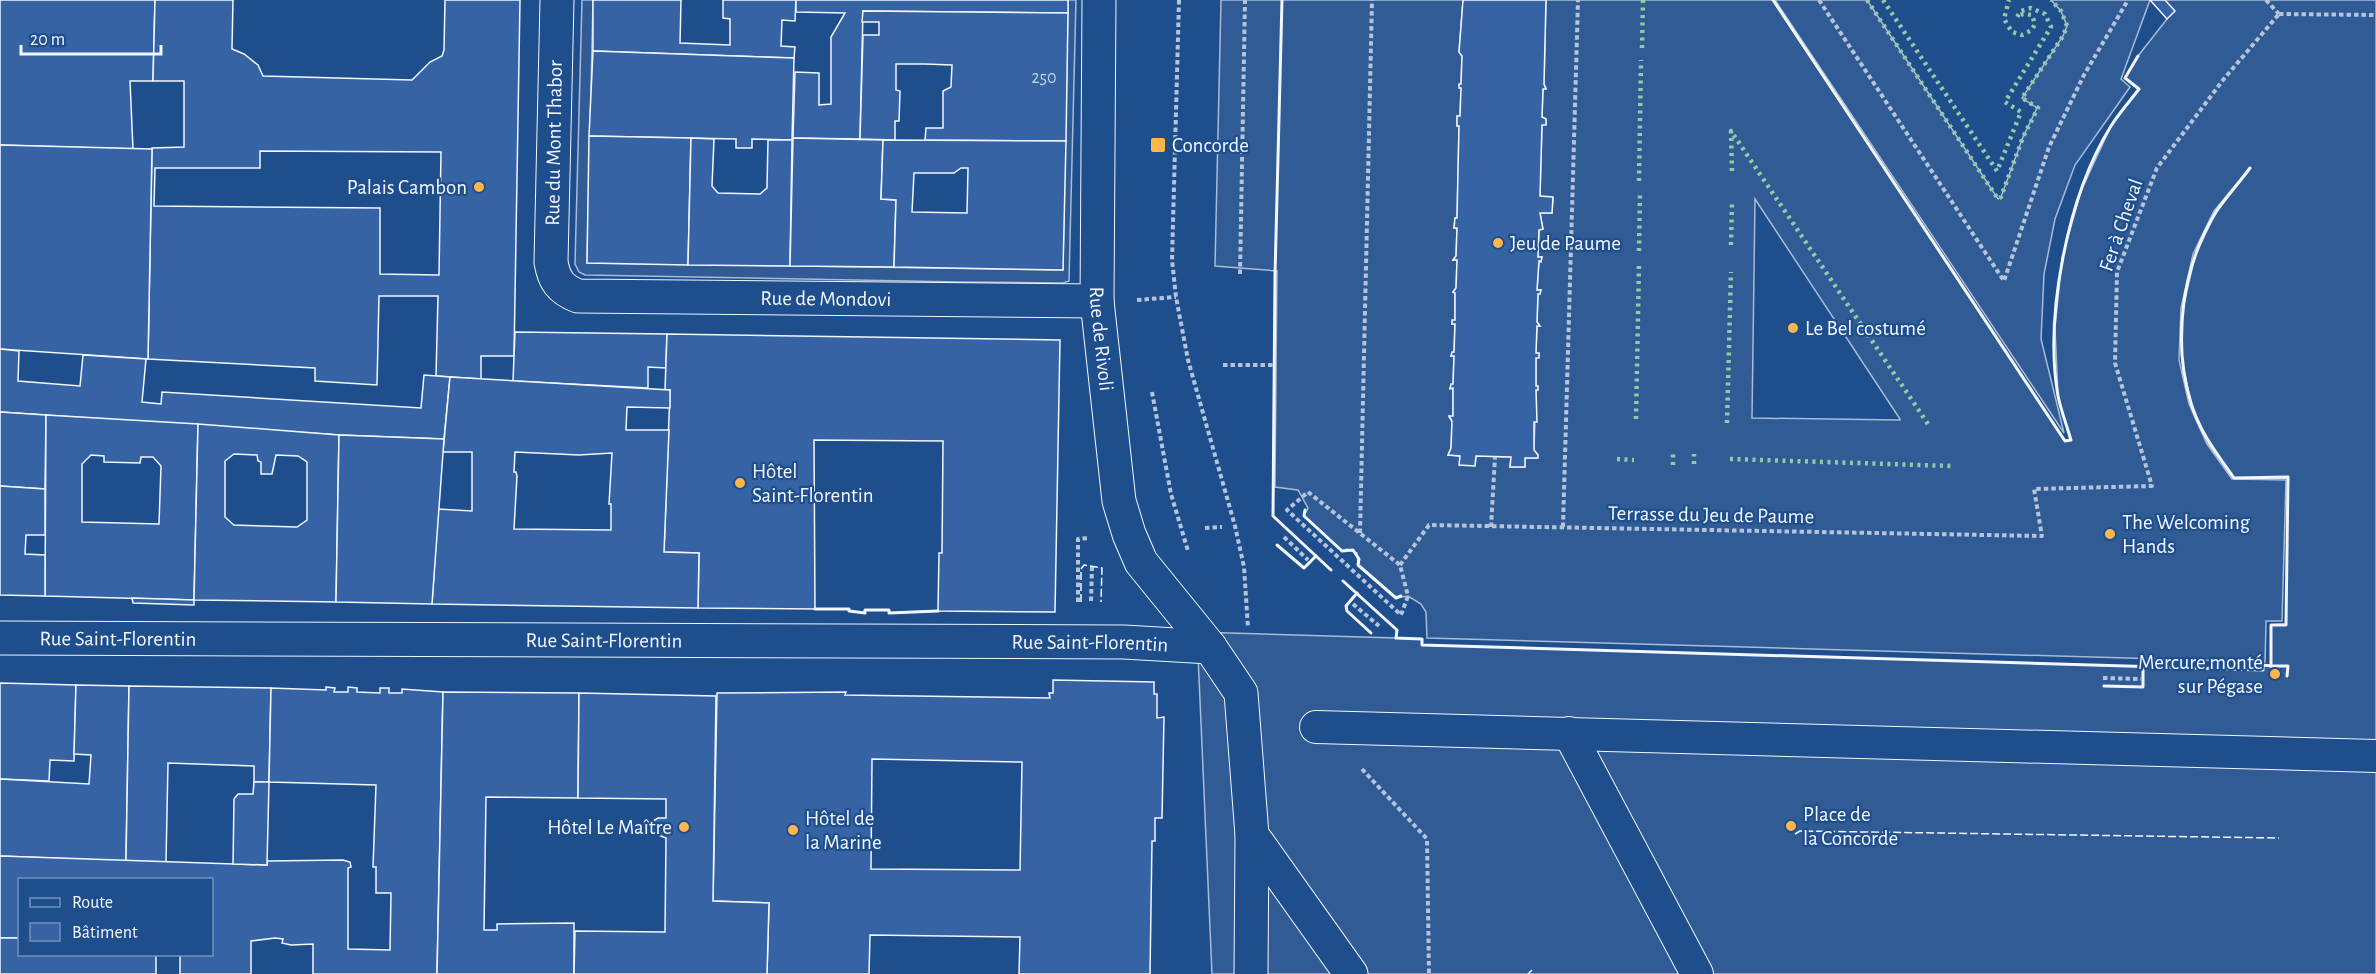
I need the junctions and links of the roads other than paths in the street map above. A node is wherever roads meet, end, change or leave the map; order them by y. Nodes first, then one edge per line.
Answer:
1 (557, 0) edge
2 (1099, 0) edge
3 (558, 284) joint
4 (1097, 301) junction
5 (0, 638) edge
6 (1210, 647) junction
7 (1316, 727) road end
8 (1569, 734) junction
9 (2376, 756) edge
10 (1252, 835) junction
11 (1251, 974) edge
12 (1351, 974) edge
13 (1697, 974) edge

1 - 3 street, Rue du Mont Thabor
2 - 4 street, Rue de Rivoli
3 - 4 street, Rue de Mondovi
4 - 6 street, Rue de Rivoli
5 - 6 street, Rue Saint-Florentin
6 - 10 street
7 - 8 street
8 - 9 street
8 - 13 street
10 - 11 street
10 - 12 street

